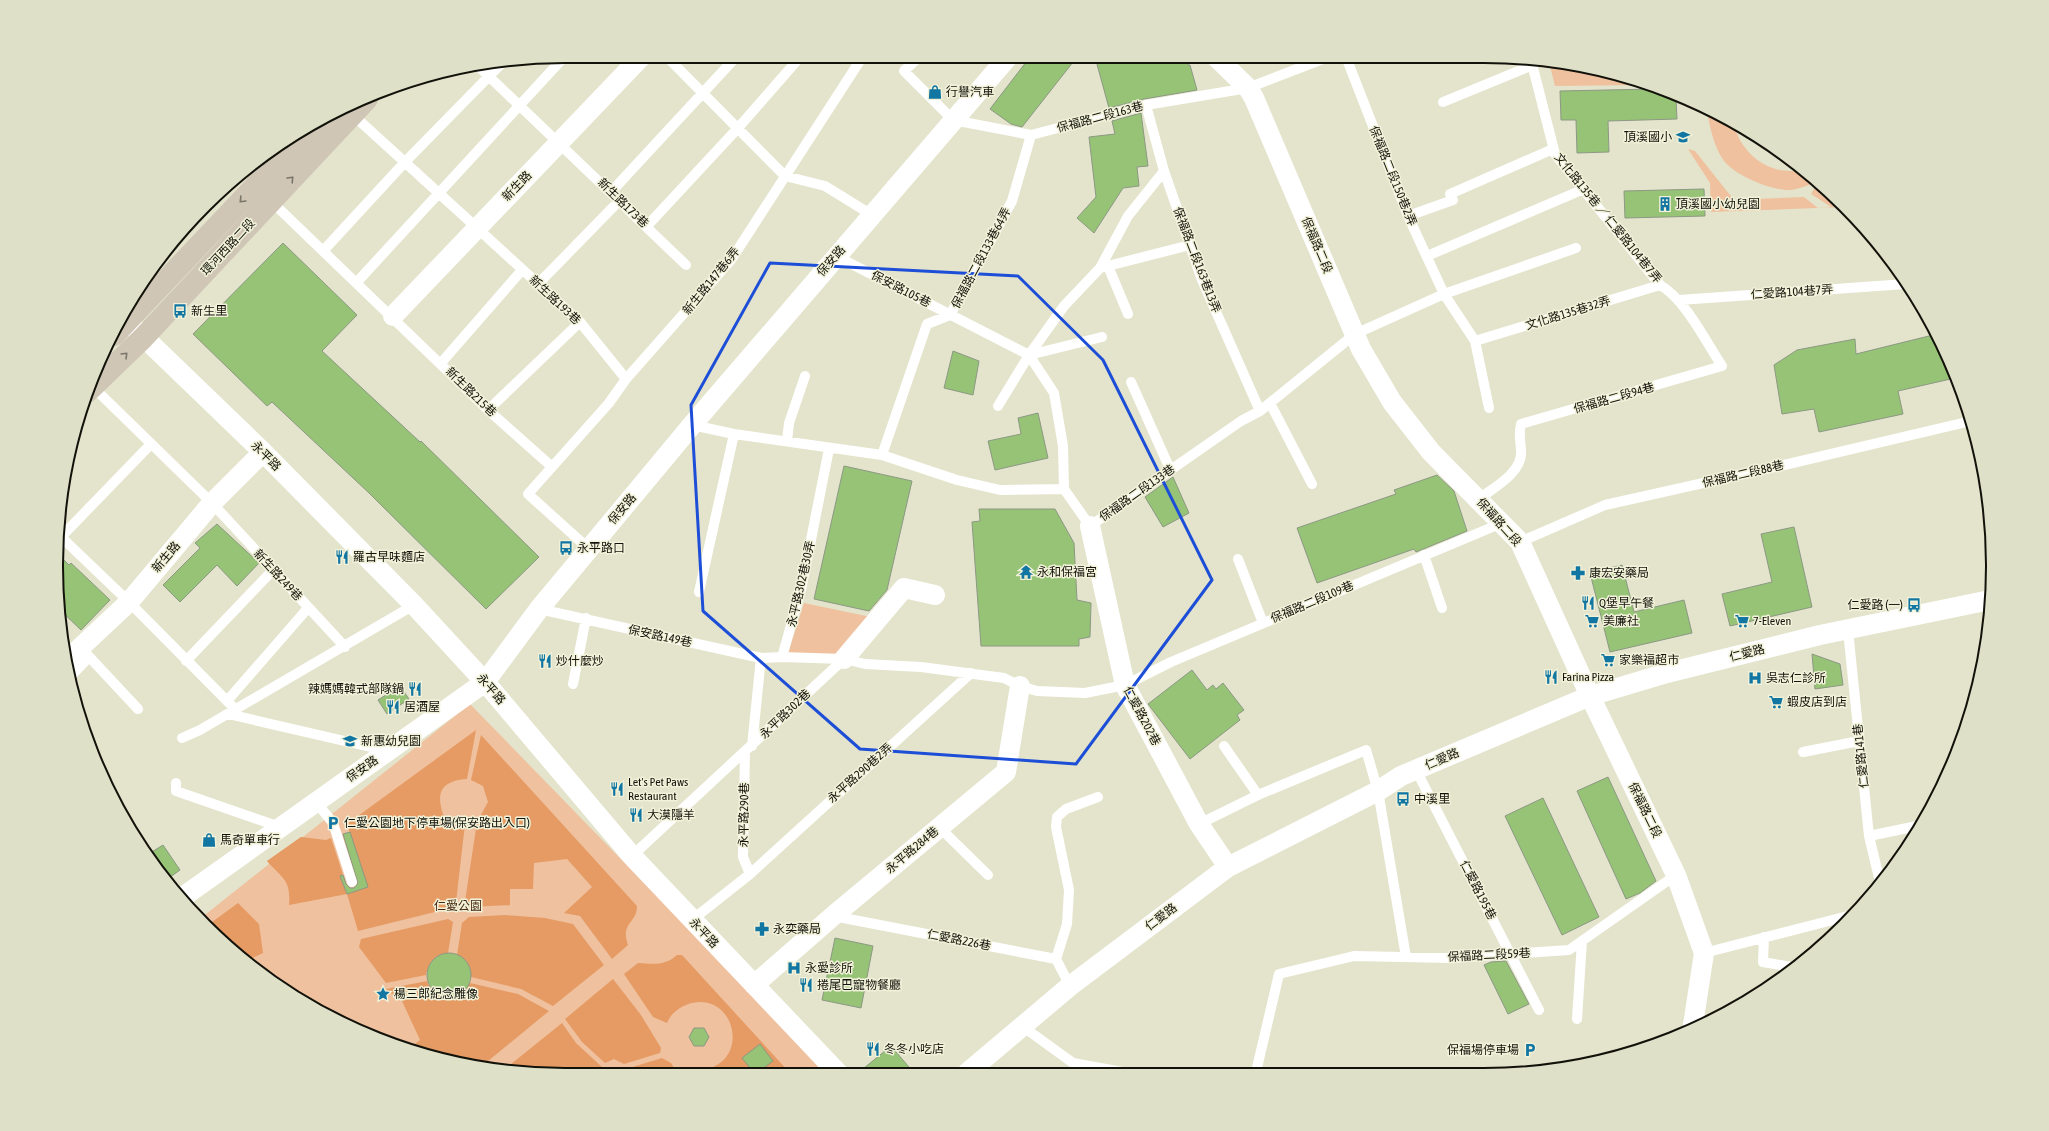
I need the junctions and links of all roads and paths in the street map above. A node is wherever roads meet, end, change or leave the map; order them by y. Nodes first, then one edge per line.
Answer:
1 (558, 63) edge
2 (635, 63) edge
3 (673, 63) edge
4 (731, 63) edge
5 (795, 63) edge
6 (859, 63) edge
7 (913, 63) edge
8 (1002, 63) edge
9 (1222, 63) edge
10 (1313, 63) edge
11 (1348, 63) edge
12 (1526, 65) edge
13 (1533, 66) edge
14 (498, 67) edge
15 (483, 70) edge
16 (489, 76) junction
17 (1248, 88) junction
18 (703, 93) junction
19 (1443, 102) dead end
20 (1146, 105) junction
21 (520, 106) junction
22 (358, 108) edge
23 (352, 114) junction
24 (953, 120) junction
25 (738, 128) junction
26 (1031, 135) junction
27 (300, 139) edge
28 (559, 142) junction
29 (1553, 149) junction
30 (405, 162) junction
31 (1164, 171) junction
32 (786, 176) junction
33 (1584, 190) junction
34 (611, 192) junction
35 (438, 193) junction
36 (620, 200) junction
37 (271, 201) junction
38 (872, 215) junction
39 (1408, 216) junction
40 (647, 226) junction
41 (477, 228) junction
42 (1190, 245) junction
43 (1576, 248) dead end
44 (323, 251) junction
45 (836, 256) junction
46 (1427, 256) junction
47 (686, 265) dead end
48 (1104, 267) junction
49 (522, 270) junction
50 (357, 282) junction
51 (538, 284) junction
52 (1900, 284) edge
53 (1660, 285) junction
54 (1444, 294) junction
55 (1679, 300) junction
56 (1128, 314) dead end
57 (950, 315) junction
58 (393, 316) junction
59 (126, 322) edge
60 (580, 322) junction
61 (122, 329) edge
62 (1355, 334) junction
63 (143, 338) junction
64 (1102, 338) dead end
65 (1475, 341) junction
66 (1029, 355) junction
67 (441, 363) junction
68 (805, 376) dead end
69 (626, 379) junction
70 (1131, 382) dead end
71 (98, 383) edge
72 (94, 393) edge
73 (1270, 403) junction
74 (998, 406) dead end
75 (1489, 408) dead end
76 (488, 410) junction
77 (1260, 411) junction
78 (1965, 422) edge
79 (692, 425) junction
80 (734, 434) junction
81 (787, 441) junction
82 (151, 444) junction
83 (829, 449) junction
84 (262, 452) junction
85 (882, 455) junction
86 (551, 466) junction
87 (1170, 470) junction
88 (1312, 484) dead end
89 (1064, 489) junction
90 (1479, 499) junction
91 (212, 504) junction
92 (1502, 523) junction
93 (1090, 526) junction
94 (64, 530) edge
95 (64, 540) edge
96 (1520, 542) junction
97 (589, 549) junction
98 (1424, 555) junction
99 (1238, 559) dead end
100 (273, 570) junction
101 (699, 592) dead end
102 (935, 595) dead end
103 (1985, 601) edge
104 (129, 602) junction
105 (414, 605) junction
106 (308, 608) junction
107 (1442, 608) dead end
108 (539, 609) junction
109 (586, 618) junction
110 (1263, 623) junction
111 (1848, 630) junction
112 (345, 647) junction
113 (79, 655) edge
114 (761, 658) junction
115 (782, 658) junction
116 (844, 659) junction
117 (186, 661) junction
118 (74, 668) edge
119 (971, 673) junction
120 (485, 682) junction
121 (572, 684) dead end
122 (1125, 685) junction
123 (1020, 686) junction
124 (1590, 696) junction
125 (227, 701) junction
126 (138, 708) dead end
127 (232, 712) junction
128 (182, 738) dead end
129 (1859, 741) junction
130 (1224, 746) dead end
131 (749, 749) junction
132 (388, 751) junction
133 (1803, 752) dead end
134 (1416, 770) junction
135 (176, 783) dead end
136 (1378, 791) junction
137 (1258, 796) junction
138 (1098, 797) dead end
139 (316, 802) junction
140 (1199, 824) junction
141 (280, 827) junction
142 (939, 827) junction
143 (1913, 827) edge
144 (1870, 836) junction
145 (632, 856) junction
146 (1228, 867) junction
147 (750, 874) junction
148 (988, 874) dead end
149 (1676, 874) junction
150 (1879, 875) edge
151 (352, 882) dead end
152 (186, 895) edge
153 (833, 916) junction
154 (1842, 917) edge
155 (692, 920) junction
156 (1764, 937) junction
157 (1582, 941) junction
158 (1704, 953) junction
159 (1511, 954) junction
160 (1406, 957) junction
161 (1056, 959) junction
162 (1782, 969) edge
163 (754, 985) junction
164 (1070, 986) junction
165 (1539, 1010) dead end
166 (1577, 1019) dead end
167 (1693, 1022) edge
168 (1022, 1026) junction
169 (833, 1068) edge
170 (972, 1068) edge
171 (1098, 1068) edge
172 (1257, 1068) edge

1 - 21 lane
2 - 28 street, 新生路
3 - 18 lane
4 - 18 lane
5 - 25 lane
6 - 32 lane, 新生路147巷6弄
7 - 24 lane
8 - 24 street, 保安路
9 - 17 street, 保福路二段
10 - 17 lane, 保福路二段163巷
11 - 39 lane, 保福路二段150巷2弄
12 - 19 lane
13 - 29 lane, 文化路135巷 ／ 仁愛路104巷7弄
14 - 16 lane
15 - 16 lane, 新生路173巷
16 - 21 lane, 新生路173巷
16 - 30 lane
17 - 20 lane, 保福路二段163巷
17 - 62 street, 保福路二段
18 - 25 lane
18 - 34 lane
20 - 26 lane, 保福路二段163巷
20 - 31 lane, 保福路二段163巷13弄
21 - 28 lane, 新生路173巷
21 - 35 lane
22 - 23 main road, 環河西路二段
23 - 30 lane, 新生路193巷
37 -> 23 main road, 環河西路二段
24 - 26 lane, 保福路二段163巷
24 - 38 street, 保安路
25 - 32 lane
25 - 40 lane
26 - 57 lane, 保福路二段133巷64弄
27 -> 59 main road, 環河西路二段
28 - 34 lane, 新生路173巷
28 - 41 street, 新生路
29 - 33 lane, 文化路135巷 ／ 仁愛路104巷7弄
29 - 39 lane
30 - 35 lane, 新生路193巷
30 - 44 lane
31 - 42 lane, 保福路二段163巷13弄
31 - 48 lane
32 - 38 lane
32 - 69 lane, 新生路147巷6弄
33 - 46 lane
33 - 53 lane, 文化路135巷 ／ 仁愛路104巷7弄
34 - 36 lane, 新生路173巷
35 - 41 lane, 新生路193巷
35 - 50 lane
36 - 40 lane, 新生路173巷
36 - 51 lane
37 - 44 lane, 新生路215巷
37 - 63 main road, 環河西路二段
38 - 45 street, 保安路
39 - 46 lane, 保福路二段150巷2弄
40 - 47 lane, 新生路173巷
41 - 49 lane, 新生路193巷
41 - 58 street, 新生路
42 - 48 lane
42 - 77 lane, 保福路二段163巷13弄
43 - 54 lane, 保福路二段133巷
44 - 50 lane, 新生路215巷
45 - 57 lane, 保安路105巷
45 - 79 street, 保安路
46 - 54 lane, 保福路二段150巷2弄
48 - 56 lane
48 - 66 lane
49 - 51 lane, 新生路193巷
49 - 67 lane
50 - 58 lane, 新生路215巷
51 - 60 lane, 新生路193巷
52 - 55 lane, 仁愛路104巷7弄
53 - 55 lane, 文化路135巷 ／ 仁愛路104巷7弄
53 - 65 lane, 文化路135巷32弄
54 - 62 lane, 保福路二段133巷
54 - 65 lane, 保福路二段150巷2弄
55 - 90 lane, 保福路二段94巷
57 - 66 lane, 保安路105巷
57 - 85 lane, 保福路二段133巷64弄
58 - 67 lane, 新生路215巷
60 - 69 lane, 新生路193巷
60 - 76 lane
61 - 63 street, 永平路
62 - 73 lane, 保福路二段133巷
62 - 90 street, 保福路二段
71 -> 63 main road, 環河西路二段
63 - 84 street, 永平路
64 - 66 lane
65 - 75 lane
66 - 74 lane
66 - 89 lane
67 - 76 lane, 新生路215巷
68 - 81 lane
69 - 86 lane, 新生路147巷6弄
70 - 87 lane
72 - 82 lane, 新生路249巷
73 - 77 lane, 保福路二段133巷
73 - 88 lane
76 - 86 lane, 新生路215巷
77 - 87 lane, 保福路二段133巷
78 - 96 lane, 保福路二段88巷
79 - 80 lane
79 - 97 street, 保安路
80 - 81 lane
80 - 101 lane
81 - 83 lane
82 - 91 lane, 新生路249巷
82 - 94 lane
83 - 85 lane
83 - 115 lane, 永平路302巷30弄
84 - 91 street, 新生路
84 - 105 street, 永平路
85 - 89 lane
86 - 97 lane, 新生路147巷6弄
87 - 93 lane, 保福路二段133巷
89 - 93 lane, 保福路二段133巷
90 - 92 street, 保福路二段
91 - 100 lane, 新生路249巷
91 - 104 street, 新生路
92 - 96 street, 保福路二段
92 - 98 lane, 保福路二段109巷
93 - 122 street, 仁愛路202巷
95 - 104 lane
96 - 124 street, 保福路二段
97 - 108 street, 保安路
98 - 107 lane
98 - 110 lane, 保福路二段109巷
99 - 110 lane
100 - 106 lane, 新生路249巷
100 - 117 lane
102 - 116 street
103 - 111 street, 仁愛路
104 - 113 street, 新生路
104 - 117 lane
105 - 112 lane
105 - 120 street, 永平路
106 - 112 lane, 新生路249巷
106 - 125 lane
108 - 109 lane, 保安路149巷
108 - 120 street, 保安路
109 - 114 lane, 保安路149巷
109 - 121 lane
110 - 122 lane, 保福路二段109巷
111 - 124 street, 仁愛路
111 - 129 lane, 仁愛路141巷
112 - 127 lane
113 - 118 lane
113 - 126 lane
114 - 115 lane, 保安路149巷
114 - 131 lane, 永平路290巷
115 - 116 lane
116 - 119 lane
116 - 131 lane, 永平路302巷
117 - 125 lane
119 - 123 lane
119 - 147 lane, 永平路290巷2弄
120 - 132 street, 保安路
120 - 145 street, 永平路
122 - 123 lane
122 - 140 street, 仁愛路202巷
123 - 142 street, 永平路284巷
124 - 134 street, 仁愛路
124 - 149 street, 保福路二段
125 - 127 lane
127 - 128 lane
127 - 132 lane
129 - 133 lane
129 - 144 lane, 仁愛路141巷
130 - 137 lane
131 - 145 lane, 永平路302巷
131 - 147 lane, 永平路290巷
132 - 139 street, 保安路
134 - 136 street, 仁愛路
134 - 159 lane, 仁愛路195巷
135 - 141 lane
136 - 137 lane
136 - 146 street, 仁愛路
136 - 160 lane
137 - 140 lane
138 - 161 lane
139 - 141 street, 保安路
139 - 151 lane
140 - 146 street, 仁愛路202巷
141 - 152 street, 保安路
142 - 148 lane
142 - 153 street, 永平路284巷
143 - 144 lane
144 - 150 lane, 仁愛路141巷
145 - 155 street, 永平路
146 - 164 street, 仁愛路
147 - 155 lane
149 - 157 lane, 保福路二段59巷
149 - 158 street, 保福路二段
153 - 161 lane, 仁愛路226巷
153 - 163 street, 永平路284巷
154 - 156 lane
155 - 163 street, 永平路
156 - 158 lane
156 - 162 lane
157 - 159 lane, 保福路二段59巷
157 - 166 lane
158 - 167 street, 保福路二段
159 - 160 lane, 保福路二段59巷
159 - 165 lane, 仁愛路195巷
160 - 172 lane, 保福路二段59巷
161 - 164 lane
163 - 169 street, 永平路
164 - 168 street, 仁愛路
168 - 170 street, 仁愛路
168 - 171 lane

